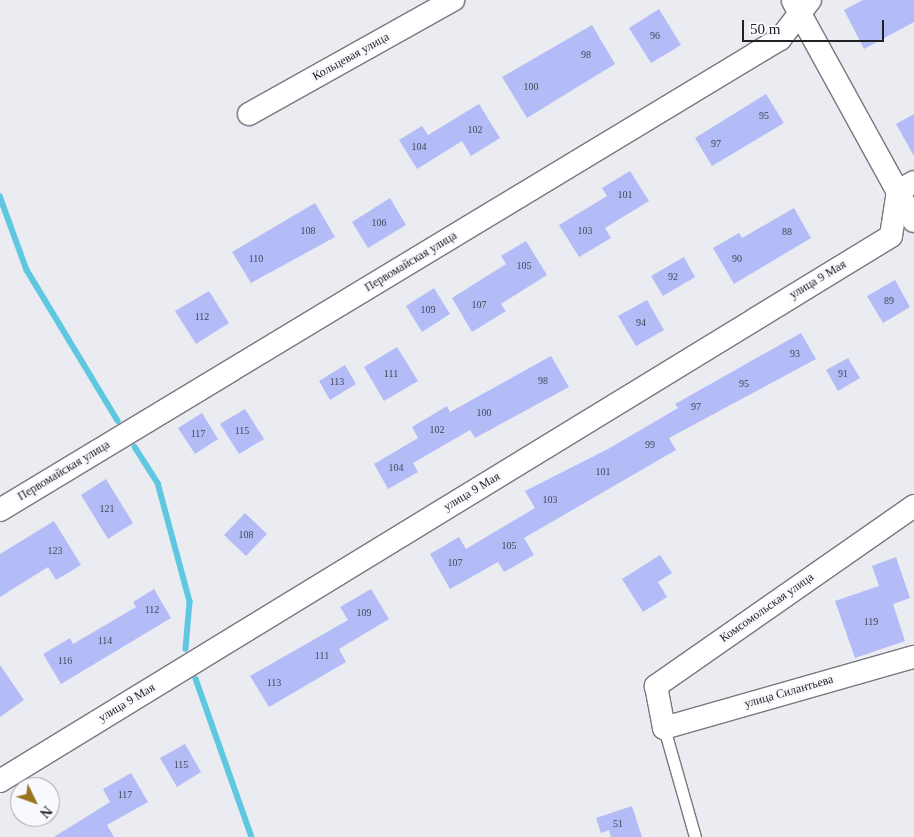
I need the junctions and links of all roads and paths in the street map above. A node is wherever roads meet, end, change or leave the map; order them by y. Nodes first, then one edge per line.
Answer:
1 (453, 0) edge
2 (801, 4) edge
3 (249, 114) dead end
4 (906, 187) edge
5 (914, 221) edge
6 (914, 506) edge
7 (0, 510) edge
8 (914, 657) edge
9 (664, 728) junction
10 (0, 781) edge
11 (696, 837) edge

1 - 3 street, Кольцевая улица
2 - 4 street
2 - 7 street, Первомайская улица
4 - 5 street
4 - 10 street, улица 9 Мая
6 - 9 street, Комсомольская улица
8 - 9 street, улица Силантьева
9 - 11 lane

